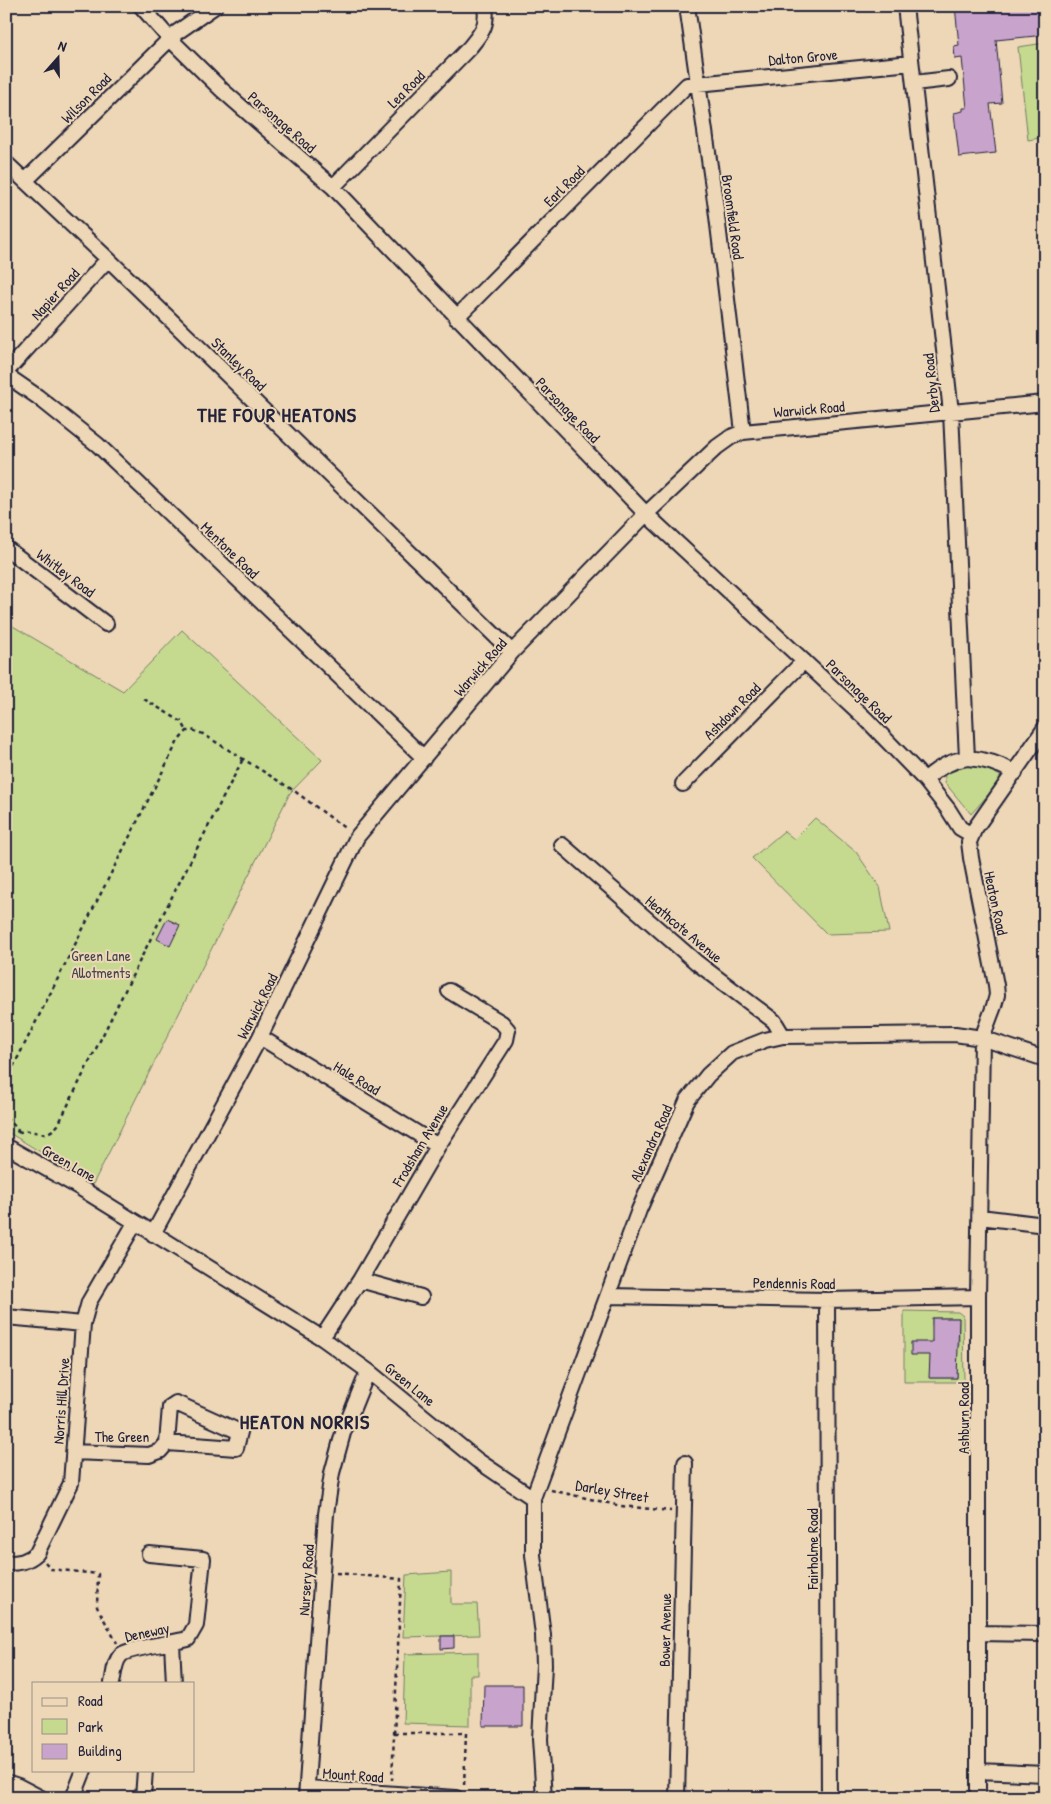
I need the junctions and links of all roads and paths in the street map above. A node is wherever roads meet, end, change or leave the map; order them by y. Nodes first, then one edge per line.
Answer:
1 (142, 6) edge
2 (215, 6) edge
3 (485, 6) edge
4 (687, 6) edge
5 (905, 6) edge
6 (170, 39) junction
7 (911, 63) junction
8 (949, 79) dead end
9 (698, 83) junction
10 (914, 83) junction
11 (6, 164) edge
12 (25, 181) junction
13 (333, 187) junction
14 (108, 259) junction
15 (456, 318) junction
16 (6, 374) edge
17 (1045, 403) edge
18 (951, 412) junction
19 (743, 432) junction
20 (646, 514) junction
21 (6, 548) edge
22 (106, 624) dead end
23 (512, 652) junction
24 (804, 661) junction
25 (144, 699) dead end
26 (1045, 728) edge
27 (187, 731) junction
28 (424, 758) junction
29 (967, 758) junction
30 (243, 759) junction
31 (1015, 773) junction
32 (925, 780) junction
33 (683, 784) dead end
34 (972, 836) junction
35 (357, 837) junction
36 (562, 845) dead end
37 (449, 991) dead end
38 (783, 1036) junction
39 (260, 1037) junction
40 (982, 1038) junction
41 (1045, 1059) edge
42 (6, 1081) edge
43 (6, 1118) edge
44 (18, 1132) junction
45 (438, 1146) junction
46 (8, 1147) edge
47 (980, 1217) junction
48 (135, 1223) junction
49 (1045, 1225) edge
50 (154, 1234) junction
51 (360, 1280) junction
52 (608, 1296) junction
53 (421, 1297) dead end
54 (978, 1297) junction
55 (827, 1300) junction
56 (6, 1317) edge
57 (83, 1324) junction
58 (322, 1338) junction
59 (368, 1371) junction
60 (167, 1443) junction
61 (73, 1452) junction
62 (685, 1462) dead end
63 (535, 1493) junction
64 (684, 1511) junction
65 (37, 1554) junction
66 (149, 1554) dead end
67 (6, 1562) edge
68 (322, 1571) junction
69 (979, 1634) junction
70 (1045, 1634) edge
71 (172, 1644) junction
72 (122, 1653) junction
73 (112, 1682) edge
74 (174, 1682) edge
75 (394, 1733) junction
76 (978, 1771) junction
77 (83, 1772) edge
78 (145, 1772) edge
79 (1045, 1774) edge
80 (6, 1782) edge
81 (307, 1793) edge
82 (460, 1793) edge
83 (391, 1795) junction
84 (41, 1798) edge
85 (73, 1798) edge
86 (143, 1798) edge
87 (544, 1798) edge
88 (677, 1798) edge
89 (829, 1798) edge
90 (978, 1798) edge

1 - 6 street, Parsonage Road
2 - 6 street, Wilson Road
3 - 13 street, Lea Road
4 - 9 street, Broomfield Road
5 - 7 street, Derby Road
6 - 12 street, Wilson Road
6 - 13 street, Parsonage Road
7 - 9 street, Dalton Grove
7 - 10 street, Derby Road
8 - 10 street
9 - 15 street, Earl Road
9 - 19 street, Broomfield Road
10 - 18 street, Derby Road
11 - 12 street, Stanley Road
12 - 14 street, Stanley Road
13 - 15 street, Parsonage Road
14 - 16 street, Napier Road
14 - 23 street, Stanley Road
15 - 20 street, Parsonage Road
16 - 28 street, Mentone Road
17 - 18 street, Warwick Road
18 - 19 street, Warwick Road
18 - 29 street, Derby Road
19 - 20 street, Warwick Road
20 - 23 street, Warwick Road
20 - 24 street, Parsonage Road
21 - 22 street, Whitley Road
23 - 28 street, Warwick Road
24 - 32 street, Parsonage Road
24 - 33 street, Ashdown Road
25 - 27 path
26 - 31 street, Heaton Road
27 - 30 path
27 - 42 path
28 - 35 street, Warwick Road
29 - 31 street
29 - 32 street
30 - 35 path
30 - 44 path
31 - 34 street, Heaton Road
32 - 34 street, Parsonage Road
34 - 40 street, Heaton Road
35 - 39 street, Warwick Road
36 - 38 street, Heathcote Avenue
37 - 45 street, Frodsham Avenue
38 - 40 street, Alexandra Road
38 - 52 street, Alexandra Road
39 - 45 street, Hale Road
39 - 50 street, Warwick Road
40 - 41 street
40 - 47 street, Ashburn Road
43 - 44 path
44 - 46 path
45 - 51 street, Frodsham Avenue
46 - 48 street, Green Lane
47 - 49 street
47 - 54 street, Ashburn Road
48 - 50 street, Green Lane
48 - 57 street, Norris Hill Drive
50 - 58 street, Green Lane
51 - 53 street
51 - 58 street, Frodsham Avenue
52 - 55 street, Pendennis Road
52 - 63 street, Alexandra Road
54 - 55 street, Pendennis Road
54 - 69 street, Ashburn Road
55 - 89 street, Fairholme Road
56 - 57 street
57 - 61 street, Norris Hill Drive
58 - 59 street, Green Lane
59 - 63 street, Green Lane
59 - 68 street, Nursery Road
60 - 60 street, The Green
60 - 61 street, The Green
61 - 65 street, Norris Hill Drive
62 - 64 street, Bower Avenue
63 - 64 path, Darley Street
63 - 87 street
64 - 88 street, Bower Avenue
65 - 67 street
65 - 72 path
66 - 71 street, Deneway
68 - 75 path
68 - 81 street, Nursery Road
69 - 70 street
69 - 76 street, Ashburn Road
71 - 72 street, Deneway
71 - 74 street
72 - 73 street, Deneway
75 - 82 path
75 - 83 path
76 - 79 street
76 - 90 street, Ashburn Road
77 - 85 street
78 - 86 street
80 - 84 street
81 - 83 street, Mount Road
82 - 83 street, Mount Road

